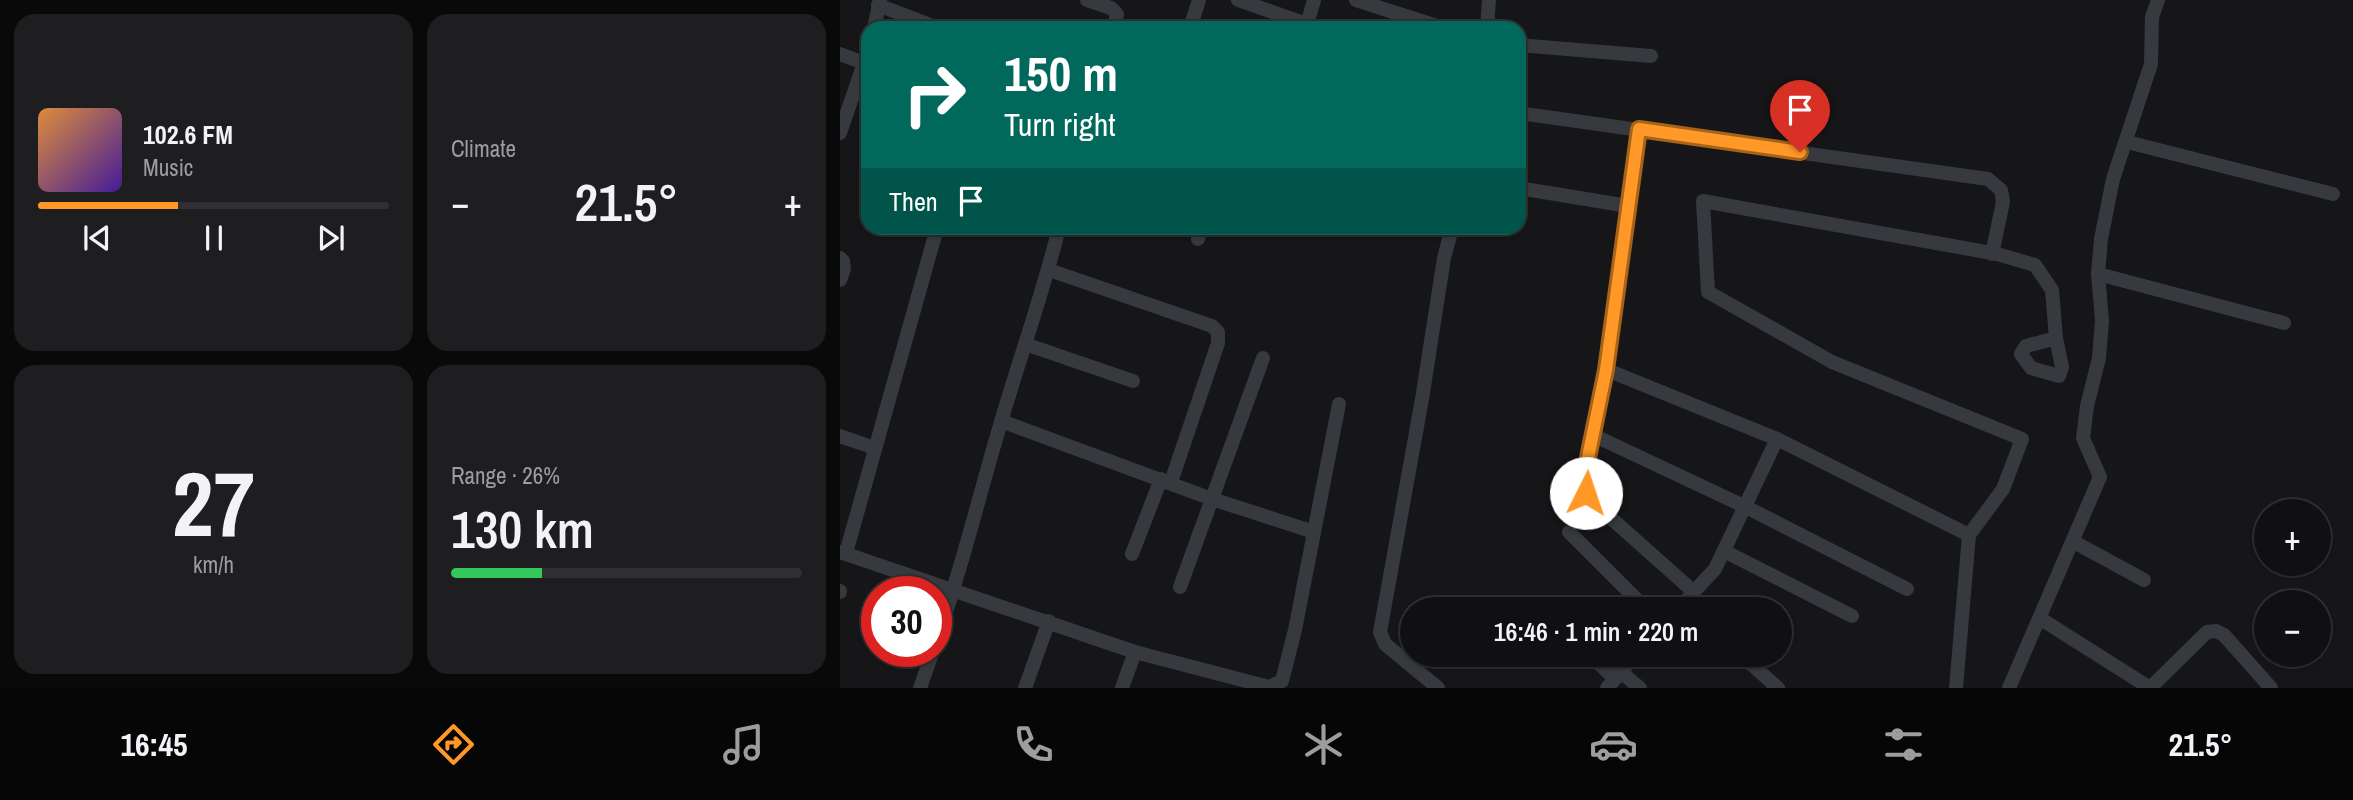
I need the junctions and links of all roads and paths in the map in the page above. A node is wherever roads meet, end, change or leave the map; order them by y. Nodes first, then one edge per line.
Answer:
1 (1087, 0) edge
2 (1199, 0) edge
3 (1238, 0) edge
4 (1314, 0) edge
5 (1356, 0) edge
6 (1489, 0) edge
7 (2158, 0) edge
8 (879, 3) edge
9 (875, 21) edge
10 (921, 21) edge
11 (1115, 21) edge
12 (1192, 21) edge
13 (1293, 21) edge
14 (1308, 21) edge
15 (1421, 21) edge
16 (1488, 21) edge
17 (1526, 46) edge
18 (840, 54) edge
19 (1651, 56) dead end
20 (861, 58) edge
21 (861, 75) edge
22 (1526, 114) edge
23 (1639, 129) junction
24 (840, 133) edge
25 (2127, 142) junction
26 (1526, 189) edge
27 (2333, 194) dead end
28 (1628, 206) junction
29 (935, 235) edge
30 (1057, 235) edge
31 (1450, 235) edge
32 (1992, 254) junction
33 (840, 258) edge
34 (1049, 270) junction
35 (2098, 274) junction
36 (840, 280) edge
37 (2284, 323) dead end
38 (2056, 338) dead end
39 (1026, 344) junction
40 (1263, 358) dead end
41 (1606, 370) junction
42 (1133, 381) dead end
43 (1339, 404) dead end
44 (1001, 421) junction
45 (1593, 435) junction
46 (840, 436) edge
47 (1777, 439) junction
48 (875, 448) junction
49 (1166, 481) junction
50 (1212, 499) junction
51 (1746, 507) junction
52 (1314, 532) junction
53 (1569, 532) dead end
54 (1969, 535) junction
55 (2074, 542) junction
56 (1724, 551) junction
57 (843, 552) edge
58 (1132, 554) dead end
59 (2144, 580) dead end
60 (1180, 587) dead end
61 (1907, 589) dead end
62 (954, 590) junction
63 (1694, 592) junction
64 (952, 596) edge
65 (1634, 597) edge
66 (1691, 597) edge
67 (1852, 616) dead end
68 (2040, 620) junction
69 (1049, 621) junction
70 (1135, 652) junction
71 (927, 667) edge
72 (1602, 667) edge
73 (1755, 667) edge
74 (1614, 680) edge
75 (1222, 682) edge
76 (920, 688) edge
77 (1025, 688) edge
78 (1122, 688) edge
79 (1438, 688) edge
80 (1640, 688) edge
81 (1778, 688) edge
82 (1956, 688) edge
83 (2009, 688) edge
84 (2150, 688) edge
85 (2272, 688) edge

1 - 11 street
2 - 12 street
3 - 13 street
4 - 14 street
5 - 15 street
6 - 16 street
7 - 25 street
8 - 9 street
8 - 10 street
17 - 19 street
18 - 20 street
21 - 24 street
22 - 23 street
23 - 28 street
23 - 32 street
25 - 27 street
25 - 35 street
26 - 28 street
28 - 41 street
29 - 48 street
30 - 34 street
31 - 79 street
32 - 38 street
32 - 54 street
33 - 36 street
34 - 39 street
34 - 49 street
35 - 37 street
35 - 55 street
39 - 42 street
39 - 44 street
40 - 50 street
41 - 45 street
41 - 47 street
43 - 52 street
44 - 49 street
44 - 62 street
45 - 51 street
45 - 63 street
46 - 48 street
47 - 51 street
47 - 54 street
48 - 57 street
49 - 50 street
49 - 58 street
50 - 52 street
50 - 60 street
51 - 56 street
51 - 61 street
52 - 75 street
53 - 65 street
54 - 82 street
55 - 59 street
55 - 68 street
56 - 63 street
56 - 67 street
57 - 62 street
62 - 64 street
62 - 69 street
63 - 66 street
68 - 83 street
68 - 84 street
69 - 70 street
69 - 77 street
70 - 75 street
70 - 78 street
71 - 76 street
72 - 74 street
73 - 81 street
74 - 80 street
84 - 85 street

